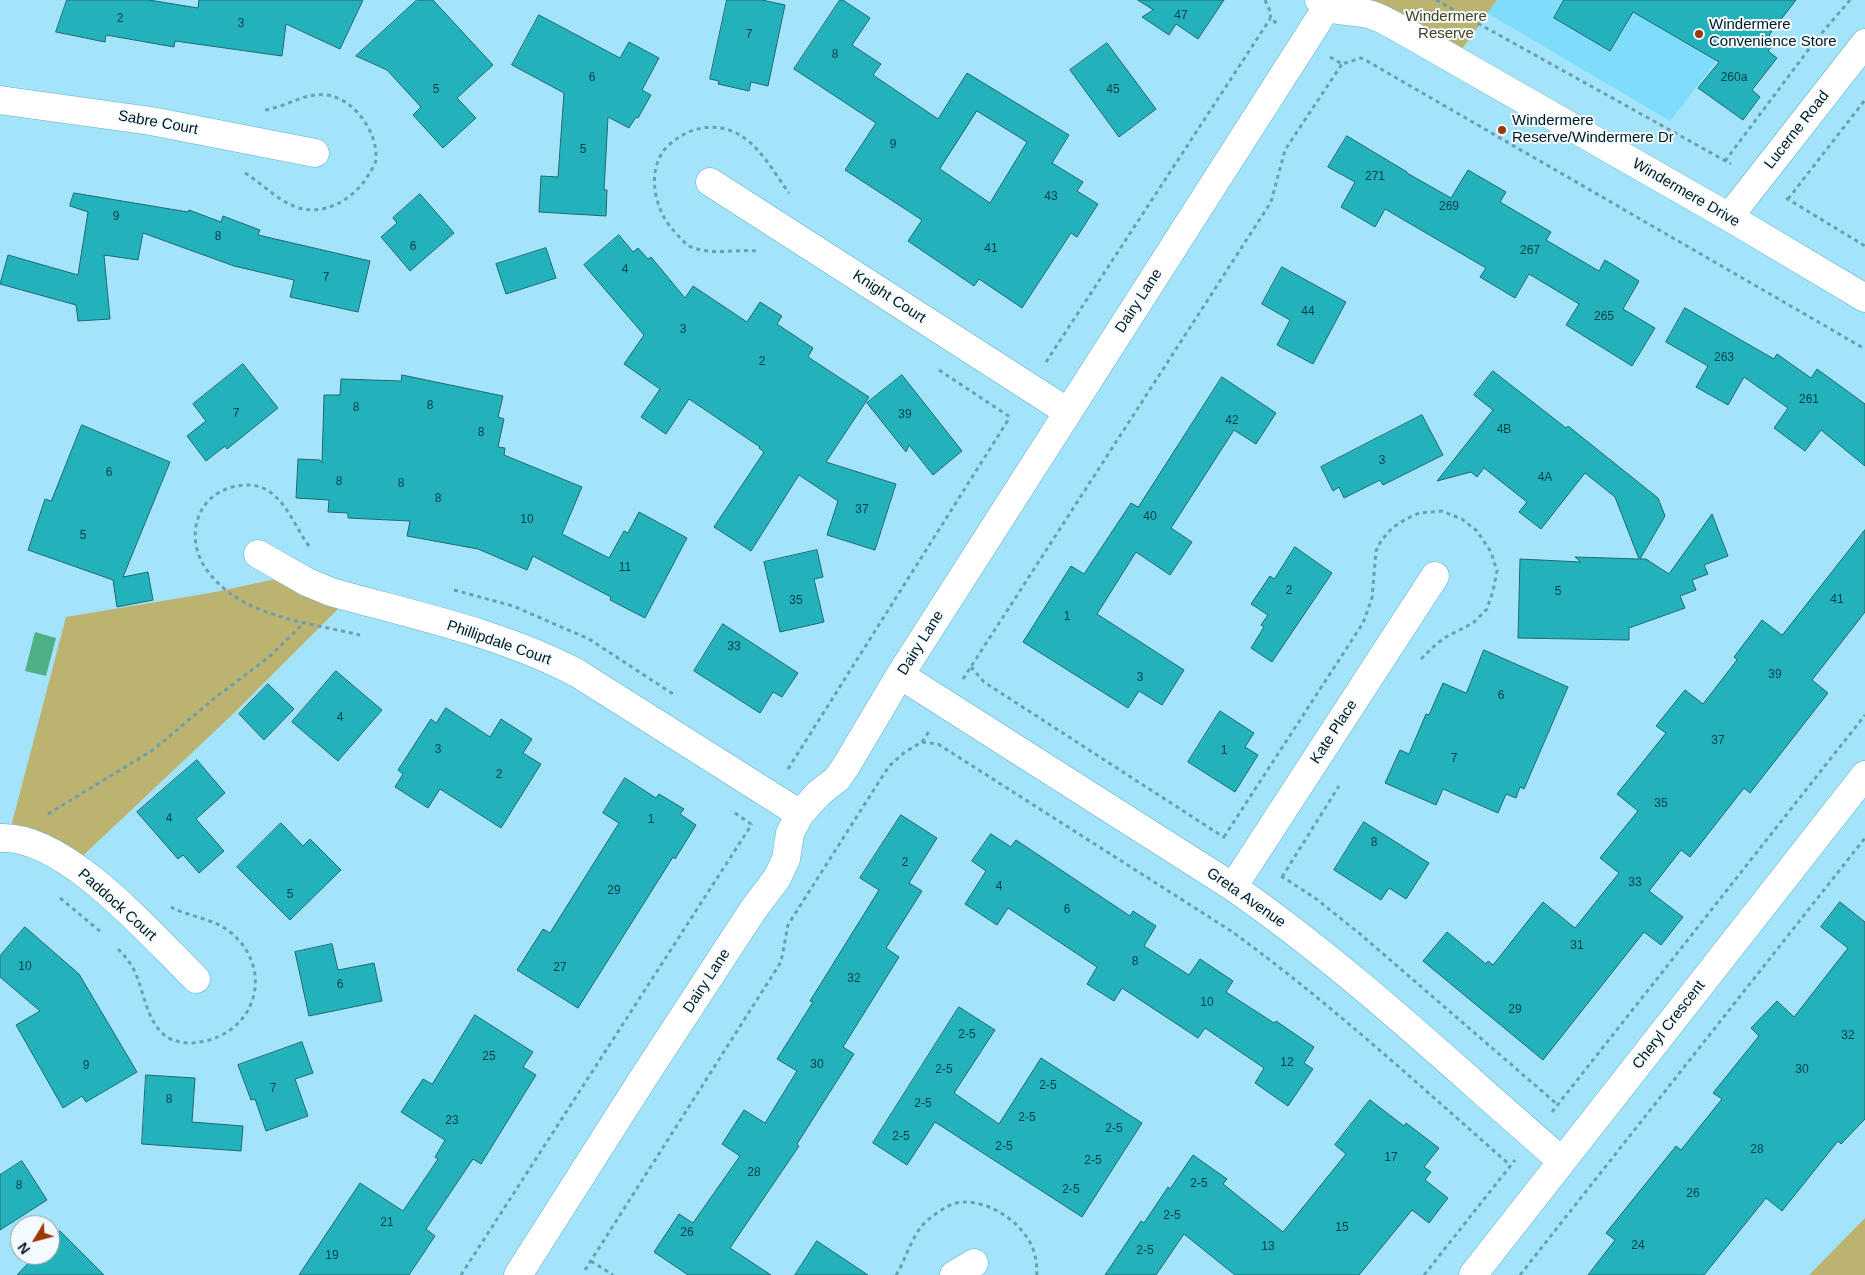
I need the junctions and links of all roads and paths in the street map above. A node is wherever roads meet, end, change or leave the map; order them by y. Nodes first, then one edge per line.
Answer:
1 (1265, 0) edge
2 (1436, 0) edge
3 (1850, 0) edge
4 (1323, 3) edge
5 (1270, 19) junction
6 (1283, 27) dead end
7 (1865, 43) edge
8 (1328, 56) dead end
9 (1342, 64) junction
10 (0, 100) edge
11 (1865, 100) edge
12 (315, 153) dead end
13 (1725, 161) junction
14 (1738, 168) dead end
15 (710, 182) dead end
16 (1782, 195) dead end
17 (1788, 199) junction
18 (1729, 217) junction
19 (1865, 246) edge
20 (1865, 298) edge
21 (1865, 349) edge
22 (1044, 365) dead end
23 (1014, 411) dead end
24 (1068, 412) junction
25 (258, 554) dead end
26 (1435, 576) dead end
27 (305, 622) dead end
28 (971, 667) junction
29 (900, 675) junction
30 (963, 680) dead end
31 (1865, 715) edge
32 (932, 728) dead end
33 (922, 742) junction
34 (785, 773) dead end
35 (1865, 775) edge
36 (48, 814) dead end
37 (800, 814) junction
38 (755, 818) dead end
39 (0, 838) edge
40 (1865, 838) edge
41 (1230, 841) dead end
42 (1277, 874) dead end
43 (1233, 887) junction
44 (196, 979) dead end
45 (1558, 1105) junction
46 (1551, 1112) dead end
47 (1516, 1157) dead end
48 (1562, 1161) junction
49 (1510, 1165) junction
50 (591, 1261) junction
51 (585, 1270) dead end
52 (527, 1272) edge
53 (461, 1275) edge
54 (613, 1275) edge
55 (1424, 1275) edge
56 (1473, 1275) edge
57 (1520, 1275) edge

1 - 5 path
2 - 13 path
3 - 13 path
4 - 18 street, Windermere Drive
4 - 24 street, Dairy Lane
5 - 6 path
5 - 22 path
7 - 18 street, Lucerne Road
8 - 9 path
9 - 21 path
9 - 28 path
10 - 12 street, Sabre Court
11 - 17 path
13 - 14 path
15 - 24 street, Knight Court
16 - 17 path
17 - 19 path
18 - 20 street, Windermere Drive
23 - 34 path
24 - 29 street, Dairy Lane
25 - 37 street, Phillipdale Court
26 - 43 street, Kate Place
27 - 36 path
28 - 30 path
28 - 41 path
29 - 37 street, Dairy Lane
29 - 43 street, Greta Avenue
31 - 45 path
32 - 33 path
33 - 49 path
33 - 50 path
35 - 48 street, Cheryl Crescent
37 - 52 street, Dairy Lane
38 - 53 path
39 - 44 street, Paddock Court
40 - 57 path
42 - 45 path
43 - 48 street, Greta Avenue
45 - 46 path
47 - 49 path
48 - 56 street, Cheryl Crescent
49 - 55 path
50 - 51 path
50 - 54 path

